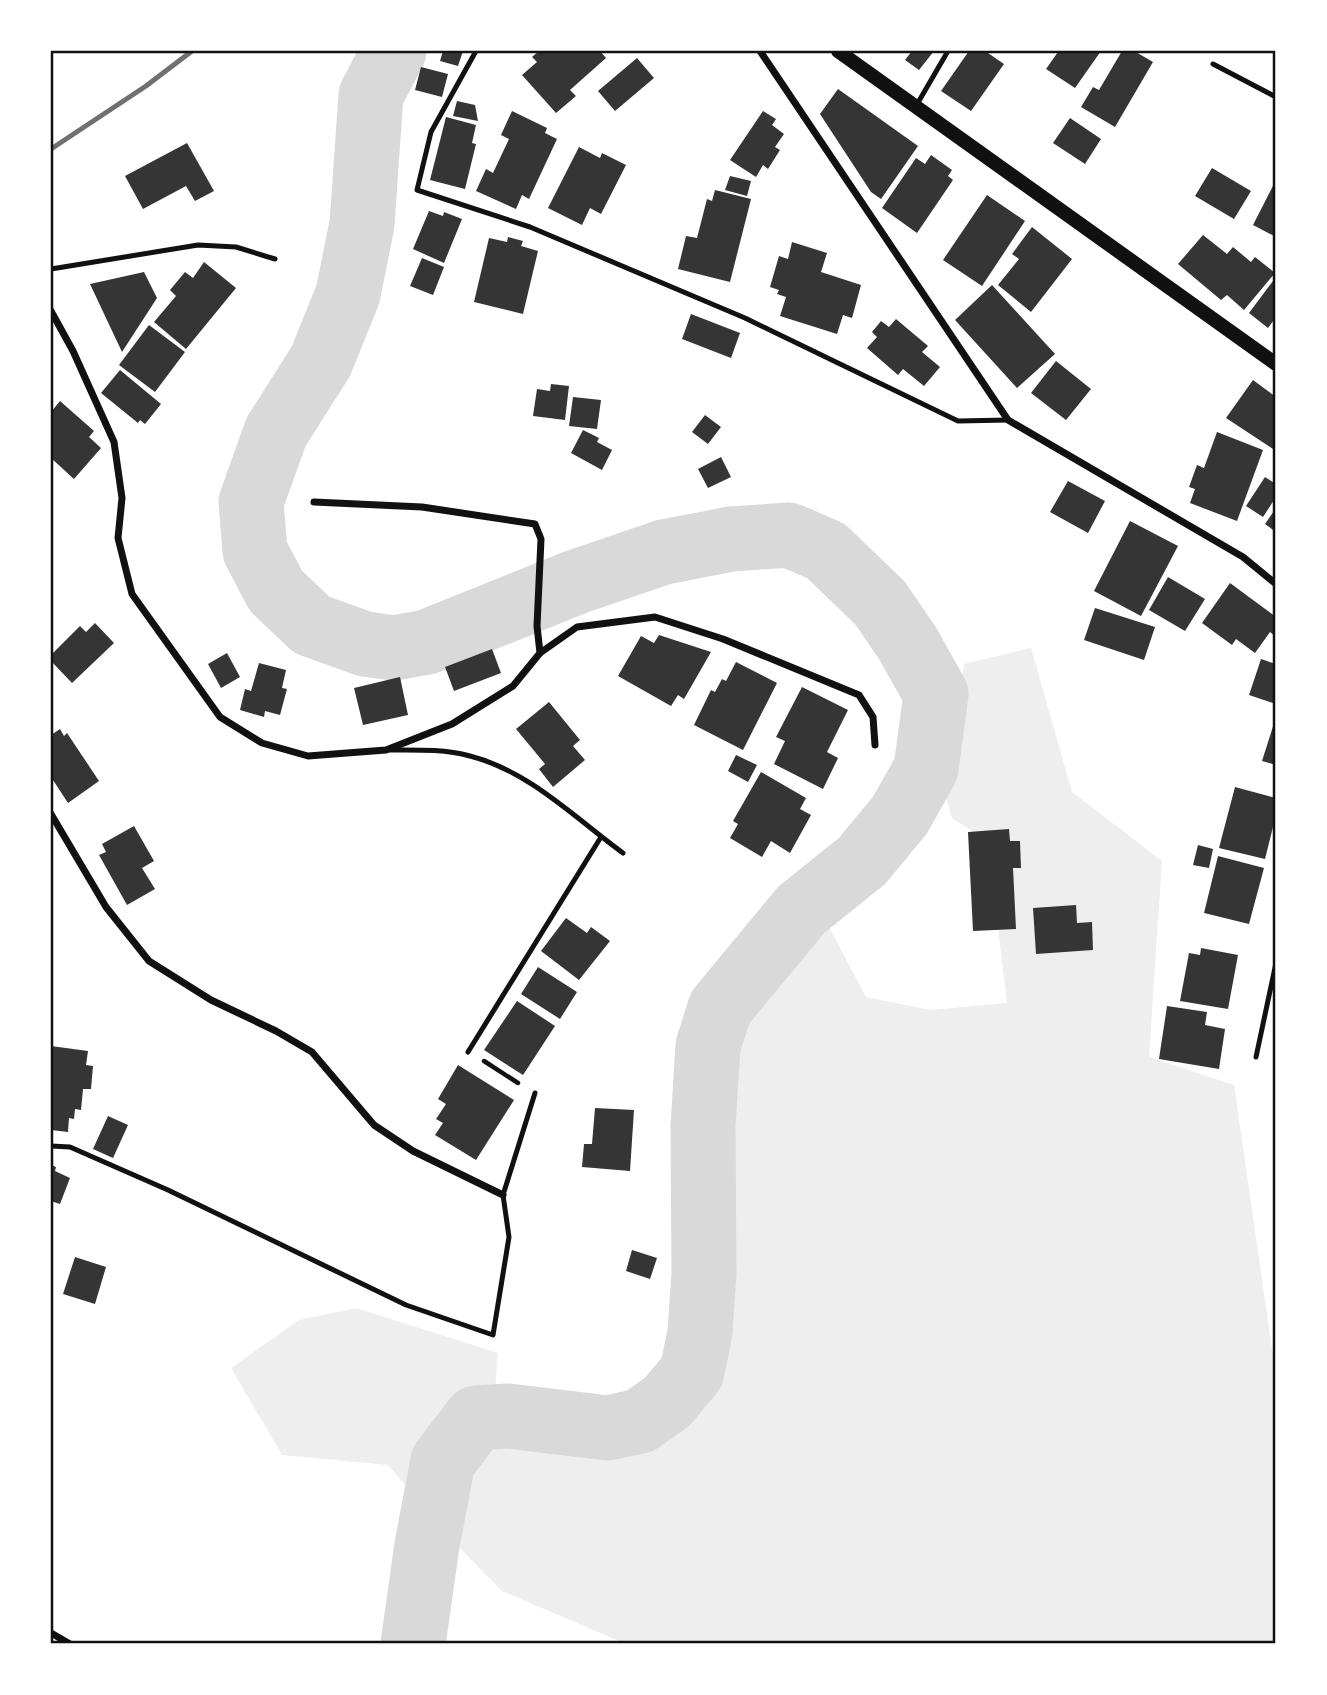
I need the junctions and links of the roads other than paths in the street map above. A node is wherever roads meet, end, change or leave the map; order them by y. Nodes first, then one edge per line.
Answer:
1 (476, 51) edge
2 (760, 51) edge
3 (838, 51) edge
4 (948, 51) edge
5 (1213, 64) dead end
6 (1276, 97) edge
7 (916, 106) junction
8 (275, 259) dead end
9 (51, 268) edge
10 (51, 311) edge
11 (1276, 364) edge
12 (1007, 420) junction
13 (314, 502) dead end
14 (1276, 584) edge
15 (540, 653) junction
16 (875, 745) dead end
17 (386, 750) junction
18 (51, 814) edge
19 (601, 837) junction
20 (624, 853) dead end
21 (1276, 963) edge
22 (468, 1052) road end
23 (1256, 1057) dead end
24 (535, 1093) road end
25 (51, 1146) edge
26 (503, 1195) junction
27 (51, 1633) edge
28 (70, 1644) edge

1 - 12 lane
2 - 12 street
3 - 7 main road
4 - 7 lane
5 - 6 lane
7 - 11 main road
8 - 9 lane
10 - 17 street
12 - 14 street
13 - 15 street
15 - 16 street
15 - 17 street
17 - 19 lane
18 - 26 street
19 - 20 lane
19 - 22 lane
21 - 23 lane
24 - 26 lane
25 - 26 lane
27 - 28 street

